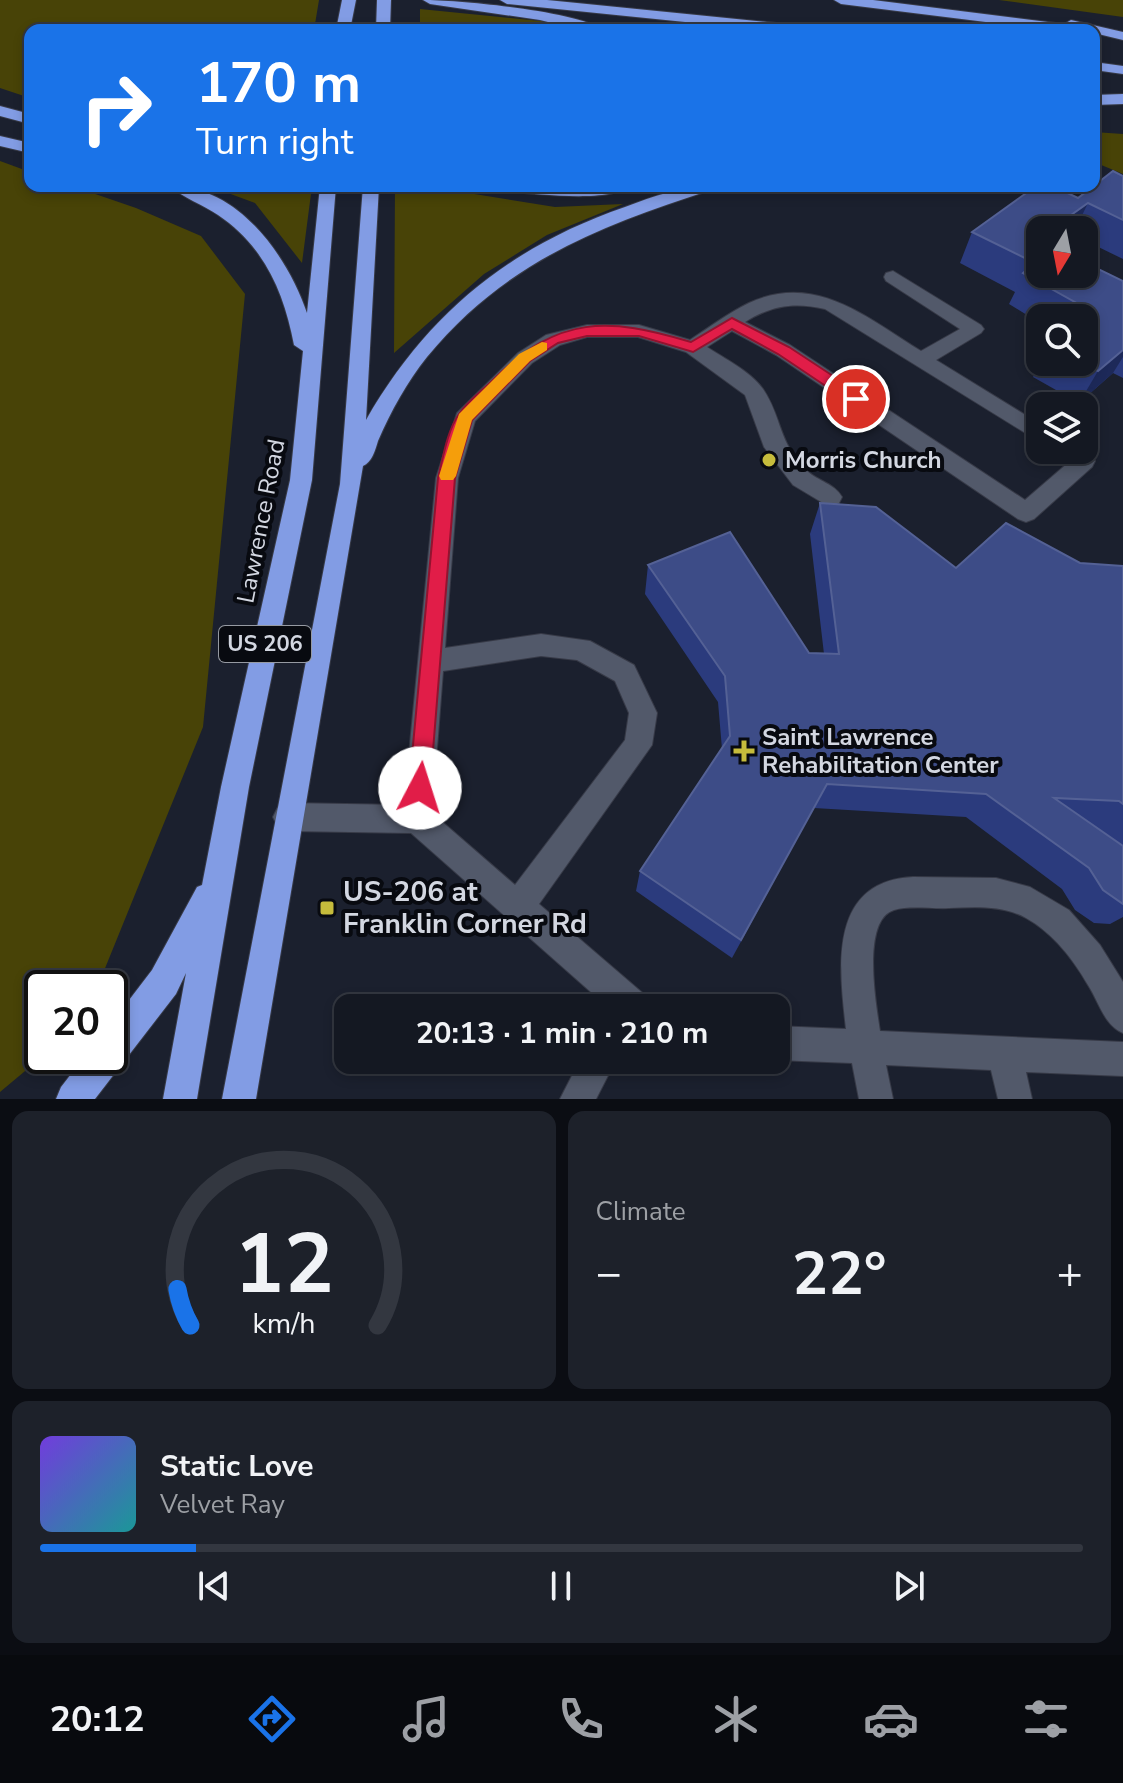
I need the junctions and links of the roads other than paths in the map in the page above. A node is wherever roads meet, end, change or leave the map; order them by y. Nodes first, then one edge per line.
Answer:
1 (349, 0) edge
2 (384, 0) edge
3 (430, 0) edge
4 (507, 0) edge
5 (841, 0) edge
6 (957, 0) edge
7 (344, 24) edge
8 (383, 24) edge
9 (572, 24) edge
10 (746, 24) edge
11 (1035, 24) edge
12 (1068, 24) edge
13 (1100, 31) edge
14 (1100, 32) edge
15 (1123, 36) edge
16 (1100, 67) edge
17 (1123, 70) edge
18 (1123, 99) edge
19 (1100, 100) edge
20 (0, 111) edge
21 (24, 117) edge
22 (0, 141) edge
23 (24, 147) edge
24 (190, 192) edge
25 (327, 192) edge
26 (371, 192) edge
27 (688, 192) edge
28 (893, 277) dead end
29 (732, 323) junction
30 (693, 347) junction
31 (921, 360) junction
32 (1026, 425) edge
33 (1081, 464) edge
34 (301, 480) junction
35 (351, 484) junction
36 (831, 497) dead end
37 (430, 662) junction
38 (288, 817) junction
39 (417, 819) junction
40 (219, 878) junction
41 (517, 908) junction
42 (615, 994) edge
43 (1123, 1016) edge
44 (128, 1028) edge
45 (790, 1043) edge
46 (866, 1046) junction
47 (1004, 1052) junction
48 (1123, 1059) edge
49 (92, 1074) edge
50 (591, 1074) edge
51 (73, 1099) edge
52 (180, 1099) edge
53 (239, 1099) edge
54 (577, 1099) edge
55 (876, 1099) edge
56 (1015, 1099) edge

1 - 7 highway
2 - 8 highway
3 - 9 highway
4 - 10 highway
5 - 11 highway
6 - 12 highway
13 - 15 highway
14 - 15 highway
16 - 17 highway
18 - 19 highway
20 - 21 highway
22 - 23 highway
24 - 34 highway
25 - 34 highway, Lawrence Road / US 206
26 - 35 highway, US 206
27 - 35 highway
28 - 31 lane
29 - 30 lane
29 - 31 lane
29 - 33 lane
30 - 36 lane
30 - 37 lane
31 - 32 lane
34 - 40 highway, Lawrence Road / US 206
35 - 38 highway, US 206
37 - 39 lane
37 - 41 lane
38 - 39 lane
38 - 53 highway, US 206
39 - 41 lane
40 - 44 highway
40 - 52 highway, Lawrence Road / US 206
41 - 42 lane
43 - 46 lane
45 - 46 lane
46 - 47 lane
46 - 55 lane
47 - 48 lane
47 - 56 lane
49 - 51 highway
50 - 54 lane

